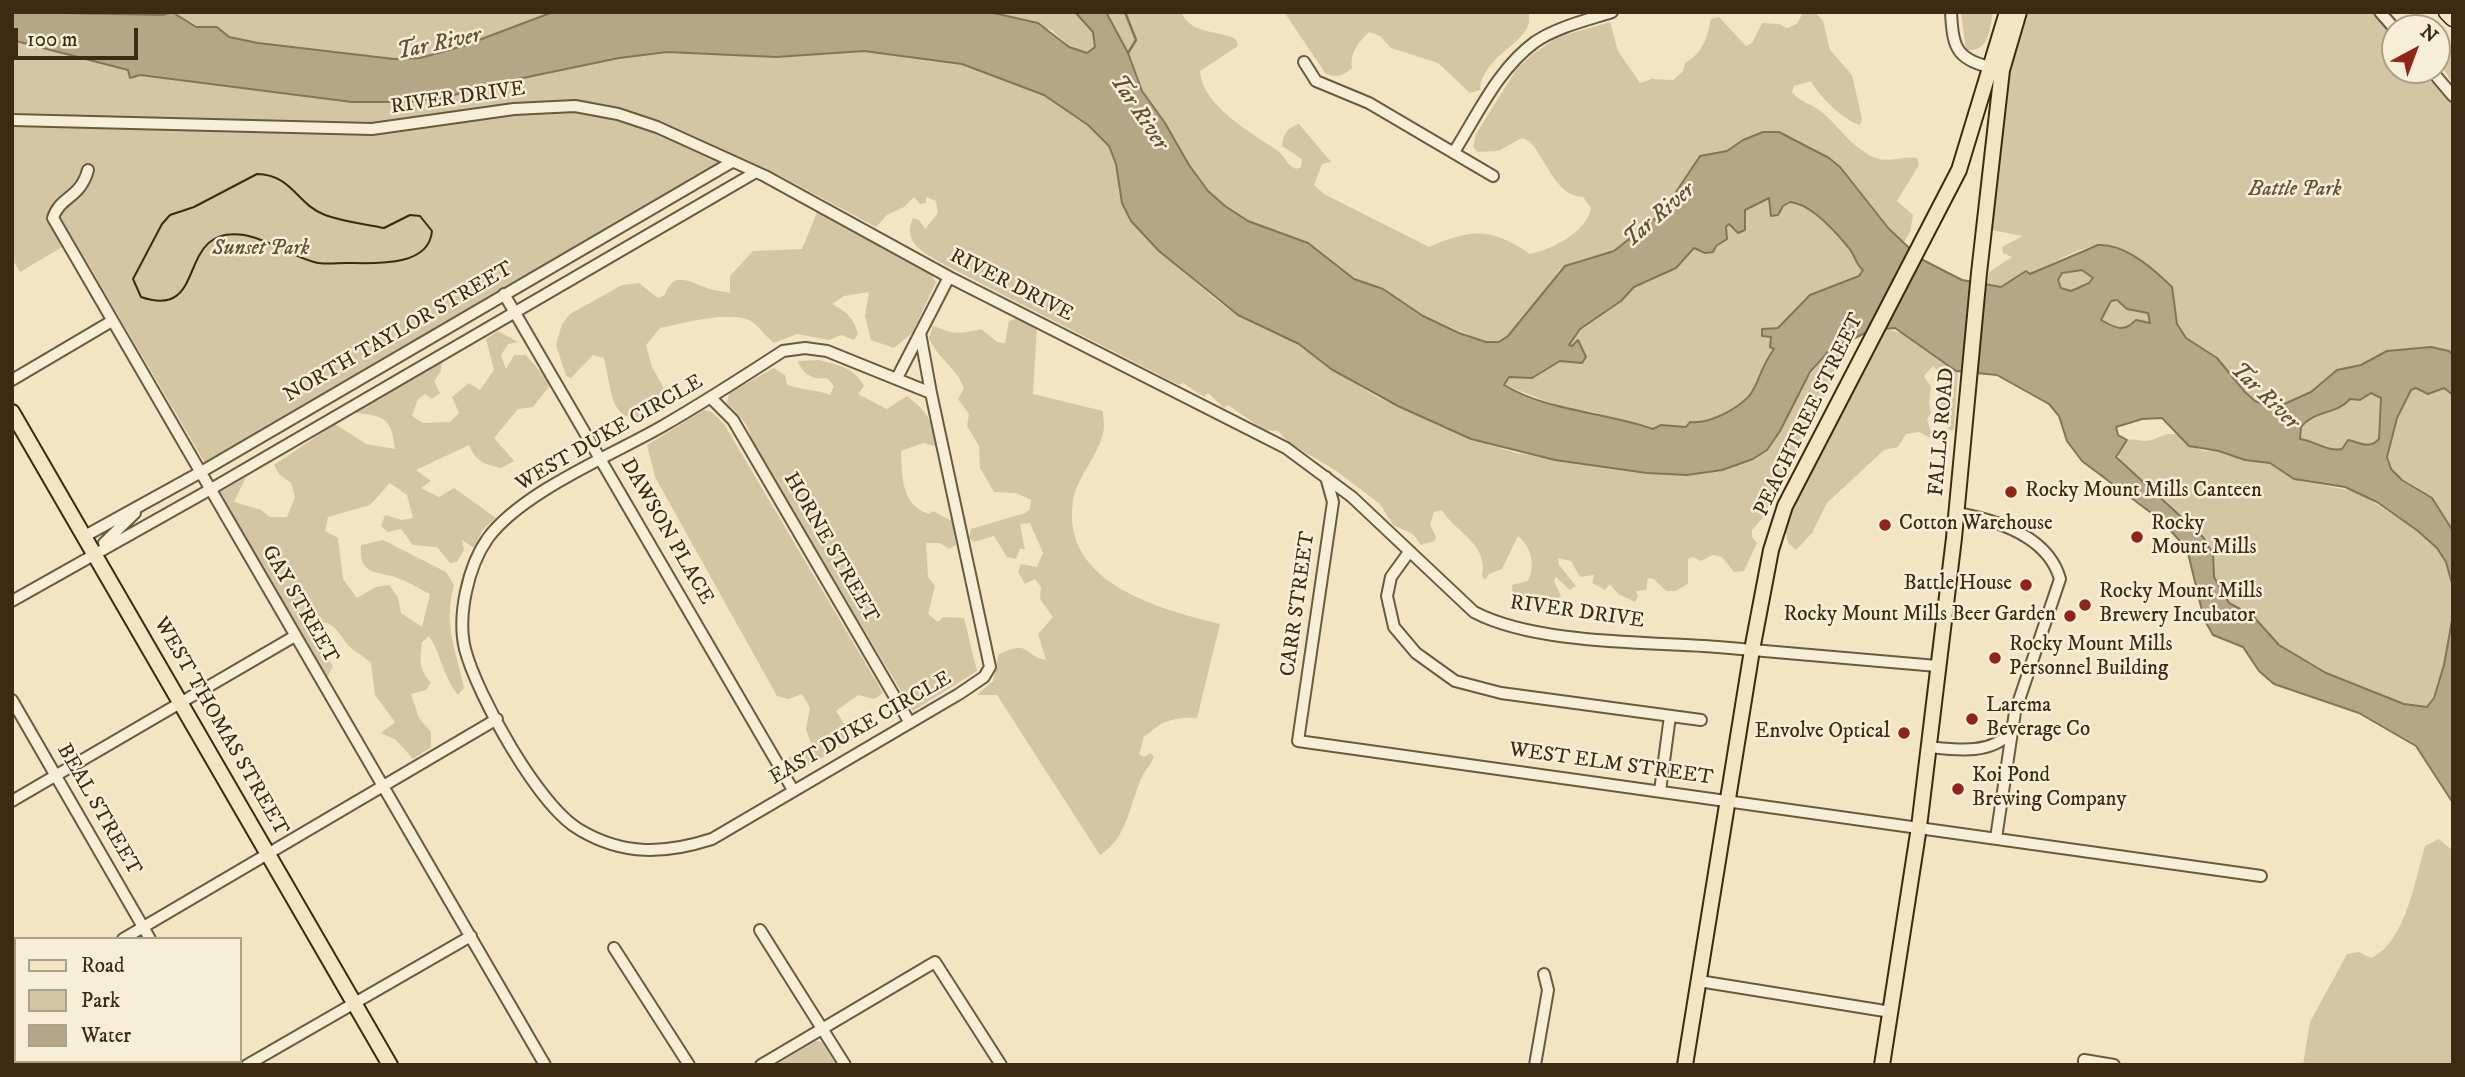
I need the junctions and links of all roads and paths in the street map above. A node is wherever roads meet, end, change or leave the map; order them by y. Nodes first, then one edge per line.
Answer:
1 (1612, 12) edge
2 (1951, 12) edge
3 (2007, 12) edge
4 (2019, 12) edge
5 (2447, 12) edge
6 (2453, 18) edge
7 (1304, 62) dead end
8 (1997, 69) junction
9 (12, 120) edge
10 (1454, 152) junction
11 (732, 162) junction
12 (88, 170) dead end
13 (756, 172) junction
14 (1493, 176) dead end
15 (949, 277) junction
16 (504, 294) junction
17 (515, 311) junction
18 (112, 321) junction
19 (920, 333) junction
20 (897, 378) junction
21 (12, 380) edge
22 (931, 393) junction
23 (711, 398) junction
24 (12, 412) edge
25 (601, 461) junction
26 (201, 472) junction
27 (1324, 475) junction
28 (211, 489) junction
29 (1957, 513) junction
30 (91, 546) junction
31 (1409, 552) junction
32 (12, 601) edge
33 (295, 636) junction
34 (1752, 650) junction
35 (1937, 666) junction
36 (12, 700) edge
37 (181, 702) junction
38 (1670, 716) junction
39 (497, 719) junction
40 (1701, 720) dead end
41 (910, 723) junction
42 (2012, 731) junction
43 (1298, 741) joint
44 (1929, 747) junction
45 (56, 775) junction
46 (382, 786) junction
47 (793, 790) junction
48 (1660, 791) junction
49 (1728, 800) junction
50 (12, 801) edge
51 (1919, 827) junction
52 (1996, 838) junction
53 (268, 854) junction
54 (2261, 876) dead end
55 (143, 927) junction
56 (760, 930) dead end
57 (471, 936) junction
58 (126, 937) edge
59 (149, 937) edge
60 (614, 948) dead end
61 (1544, 974) dead end
62 (1699, 981) junction
63 (353, 1003) junction
64 (1891, 1012) junction
65 (822, 1028) junction
66 (2084, 1062) edge
67 (247, 1065) edge
68 (390, 1065) edge
69 (545, 1065) edge
70 (690, 1065) edge
71 (761, 1065) edge
72 (845, 1065) edge
73 (1001, 1065) edge
74 (1535, 1065) edge
75 (1685, 1065) edge
76 (1882, 1065) edge
77 (2114, 1065) edge

1 - 10 street
2 - 8 street
3 - 8 main road, PEACHTREE STREET
4 - 8 main road, FALLS ROAD
5 - 6 highway
7 - 10 street
8 - 29 main road, FALLS ROAD
8 - 34 main road, PEACHTREE STREET
9 - 11 street, RIVER DRIVE
10 - 14 street
11 - 13 street, RIVER DRIVE
11 - 16 street, NORTH TAYLOR STREET
12 - 18 street, GAY STREET
13 - 15 street, RIVER DRIVE
13 - 17 street
15 - 19 street
15 - 27 street, RIVER DRIVE
16 - 17 street, DAWSON PLACE
16 - 26 street, NORTH TAYLOR STREET
17 - 25 street, DAWSON PLACE
17 - 28 street
18 - 21 street
18 - 26 street, GAY STREET
19 - 20 street
19 - 22 street
20 - 22 street
20 - 23 street, WEST DUKE CIRCLE
22 - 41 street, EAST DUKE CIRCLE
23 - 25 street, WEST DUKE CIRCLE
23 - 41 street, HORNE STREET
24 - 30 main road, WEST THOMAS STREET
25 - 39 street, WEST DUKE CIRCLE
25 - 47 street, DAWSON PLACE
26 - 28 street, GAY STREET
26 - 30 street, NORTH TAYLOR STREET
27 - 31 street, RIVER DRIVE
27 - 43 street, CARR STREET
28 - 30 street
28 - 33 street, GAY STREET
29 - 35 main road, FALLS ROAD
29 - 42 street
30 - 32 street
30 - 37 main road, WEST THOMAS STREET
31 - 34 street, RIVER DRIVE
31 - 38 street
33 - 37 street
33 - 46 street, GAY STREET
34 - 35 street, RIVER DRIVE
34 - 49 main road, PEACHTREE STREET
35 - 44 main road, FALLS ROAD
36 - 45 street, BEAL STREET
37 - 45 street
37 - 53 main road, WEST THOMAS STREET
38 - 40 street
38 - 48 street
39 - 46 street
39 - 47 street, EAST DUKE CIRCLE
41 - 47 street, EAST DUKE CIRCLE
42 - 44 street
42 - 52 street
43 - 48 street, WEST ELM STREET
44 - 51 main road, FALLS ROAD
45 - 50 street
45 - 55 street, BEAL STREET
46 - 53 street
46 - 57 street, GAY STREET
48 - 49 street, WEST ELM STREET
49 - 51 street, WEST ELM STREET
49 - 62 main road, PEACHTREE STREET
51 - 52 street, WEST ELM STREET
51 - 64 main road, FALLS ROAD
52 - 54 street, WEST ELM STREET
53 - 55 street
53 - 63 main road, WEST THOMAS STREET
55 - 58 street
55 - 59 street, BEAL STREET
56 - 65 street
57 - 63 street
57 - 69 street, GAY STREET
60 - 70 street
61 - 74 street
62 - 64 street
62 - 75 main road, PEACHTREE STREET
63 - 67 street
63 - 68 main road, WEST THOMAS STREET
64 - 76 main road, FALLS ROAD
65 - 71 street
65 - 72 street
65 - 73 street
66 - 77 street

